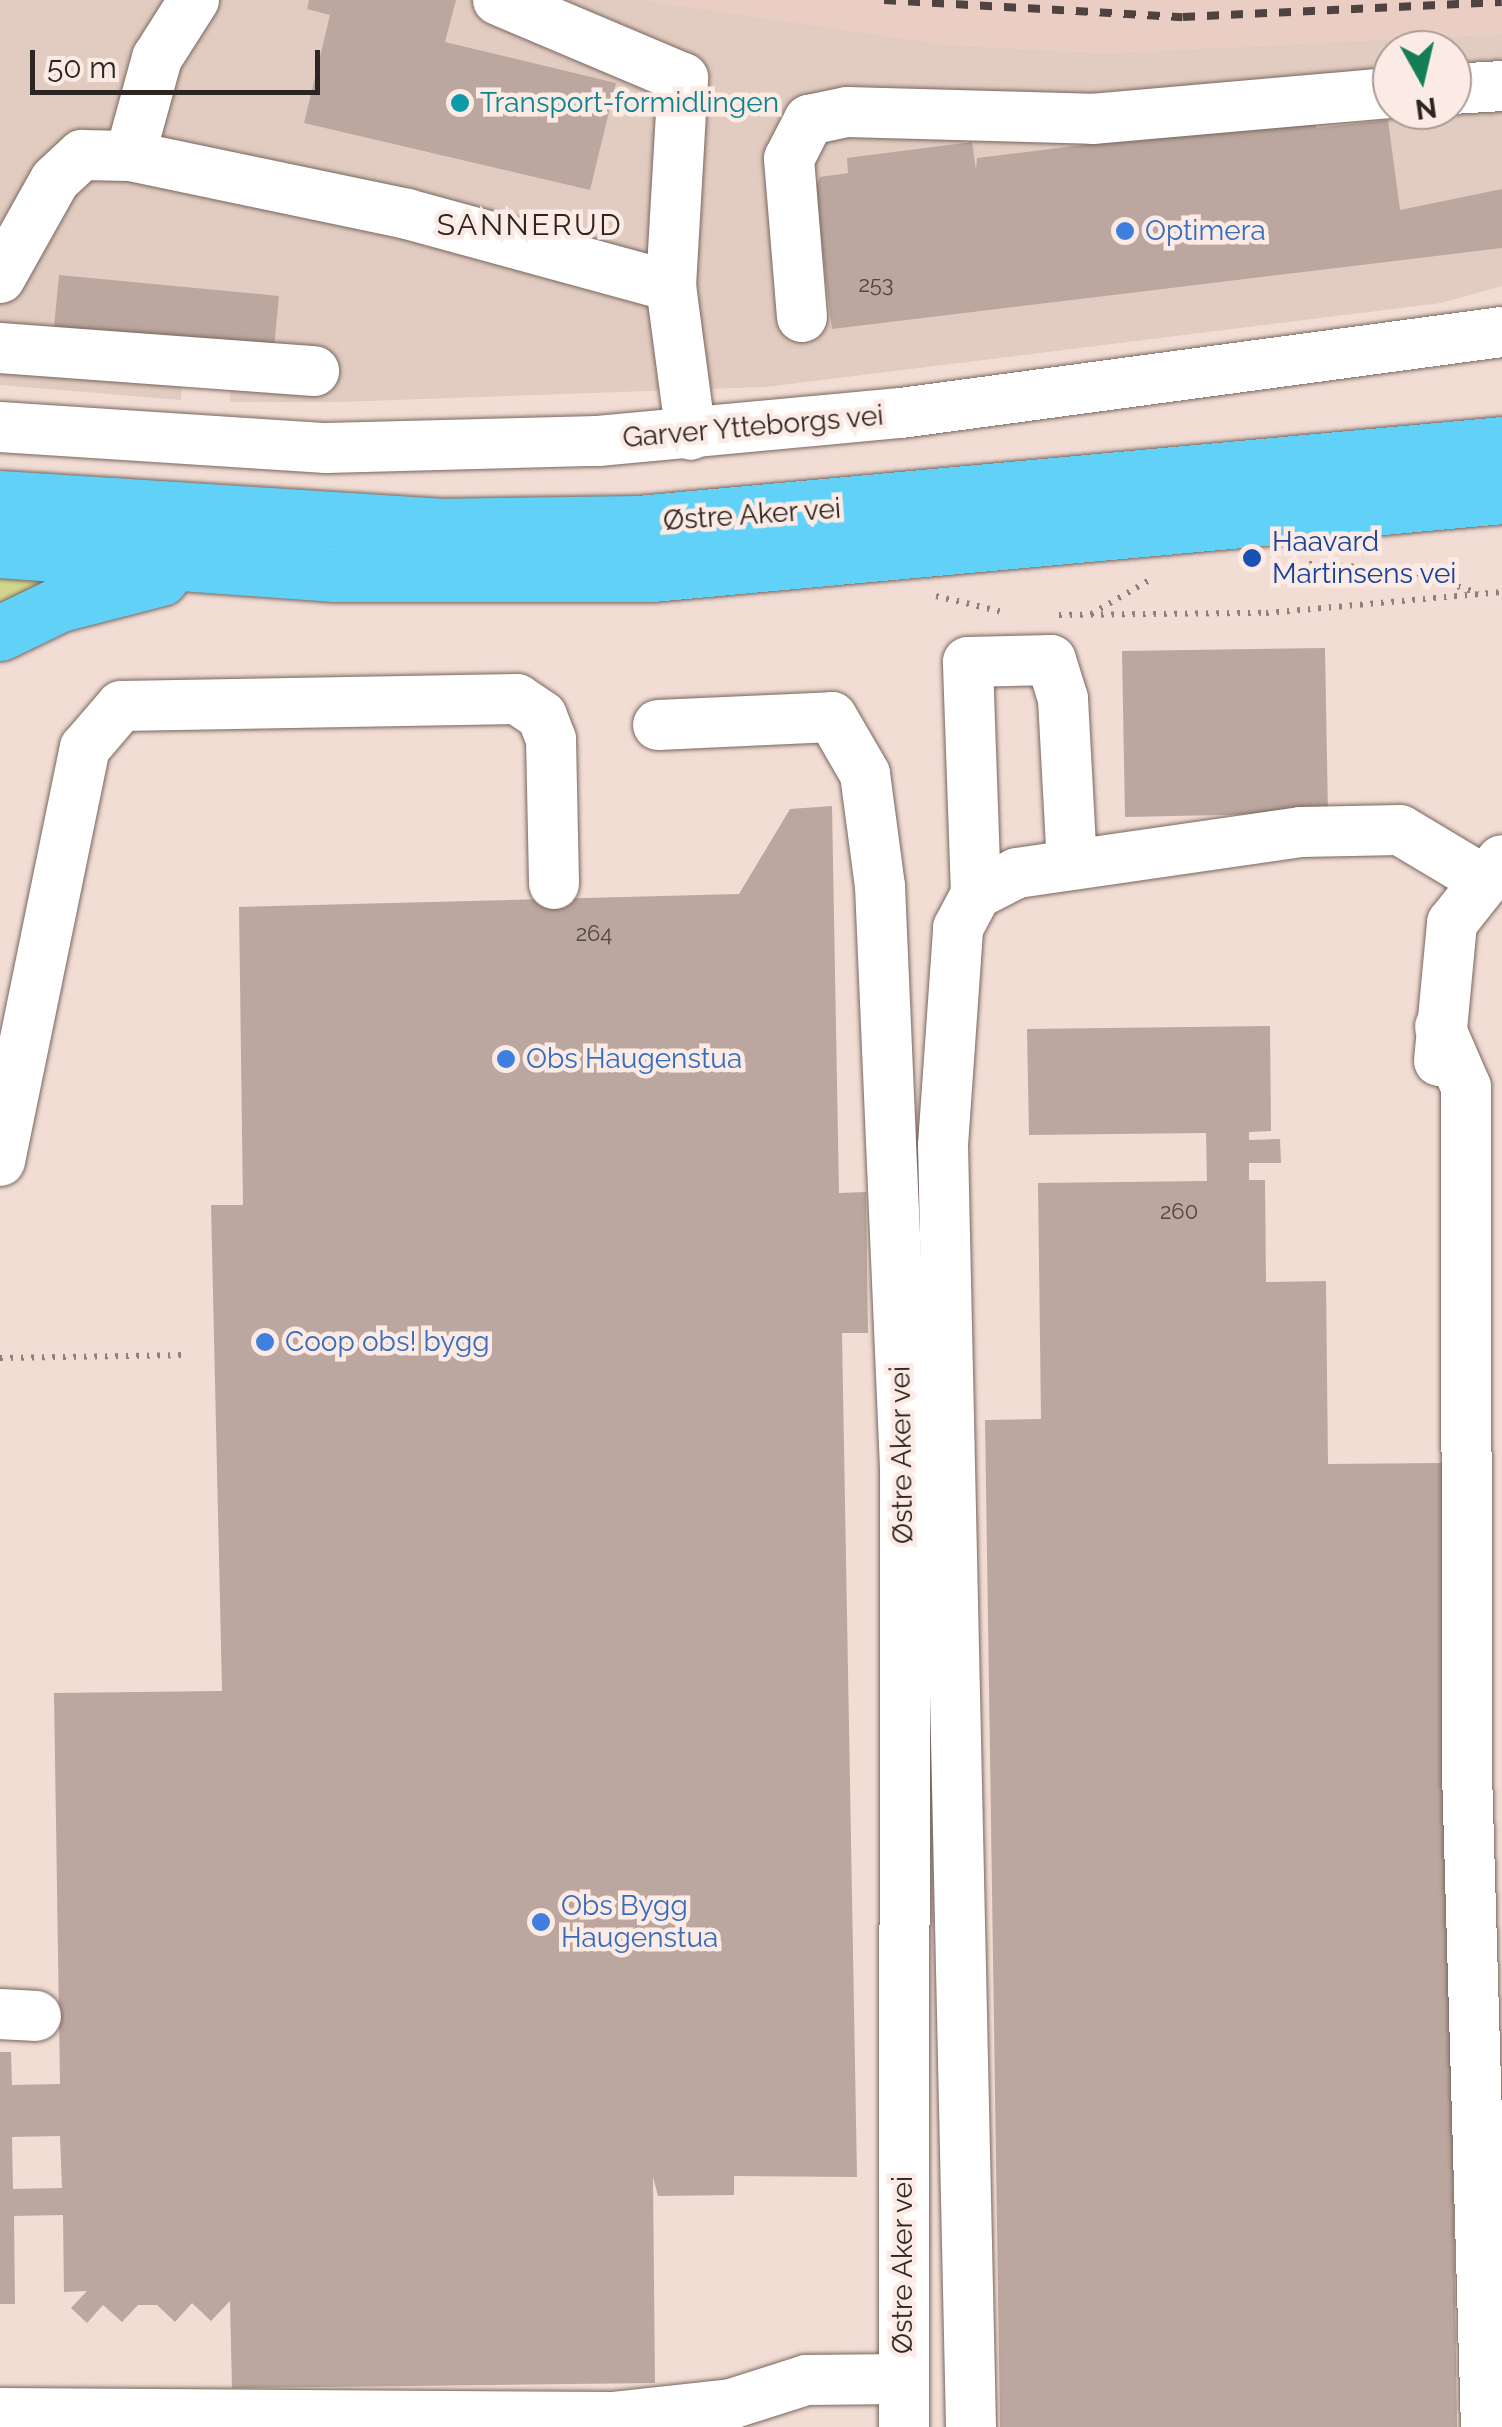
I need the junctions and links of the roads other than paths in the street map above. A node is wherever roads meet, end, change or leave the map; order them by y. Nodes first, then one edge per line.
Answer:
1 (194, 0) edge
2 (498, 0) edge
3 (1502, 86) edge
4 (1472, 88) edge
5 (1372, 96) edge
6 (130, 156) junction
7 (0, 278) edge
8 (671, 286) junction
9 (802, 317) dead end
10 (0, 327) edge
11 (1502, 332) edge
12 (0, 348) edge
13 (314, 371) dead end
14 (0, 427) edge
15 (691, 434) junction
16 (1502, 444) edge
17 (1502, 496) edge
18 (0, 498) edge
19 (0, 550) edge
20 (198, 568) junction
21 (0, 633) edge
22 (658, 725) dead end
23 (1072, 865) junction
24 (1492, 870) edge
25 (554, 884) dead end
26 (976, 894) junction
27 (0, 1161) edge
28 (1486, 1831) edge
29 (904, 2403) edge
30 (0, 2413) edge
31 (971, 2427) edge
32 (1486, 2427) edge

1 - 6 street
2 - 8 street
3 - 4 street
5 - 9 street
6 - 7 street
6 - 8 street
7 - 10 street
8 - 15 street
11 - 15 street, Garver Ytteborgs vei
12 - 13 street
14 - 15 street, Garver Ytteborgs vei
16 - 18 highway, Østre Aker vei
17 - 20 highway, Østre Aker vei
19 - 20 highway, Østre Aker vei
20 - 21 highway
22 - 29 street, Østre Aker vei
23 - 24 street
23 - 26 street
23 - 26 street, Østre Aker vei
24 - 28 street
25 - 27 street
26 - 31 street, Østre Aker vei
28 - 32 street
29 - 30 street, Østre Aker vei

